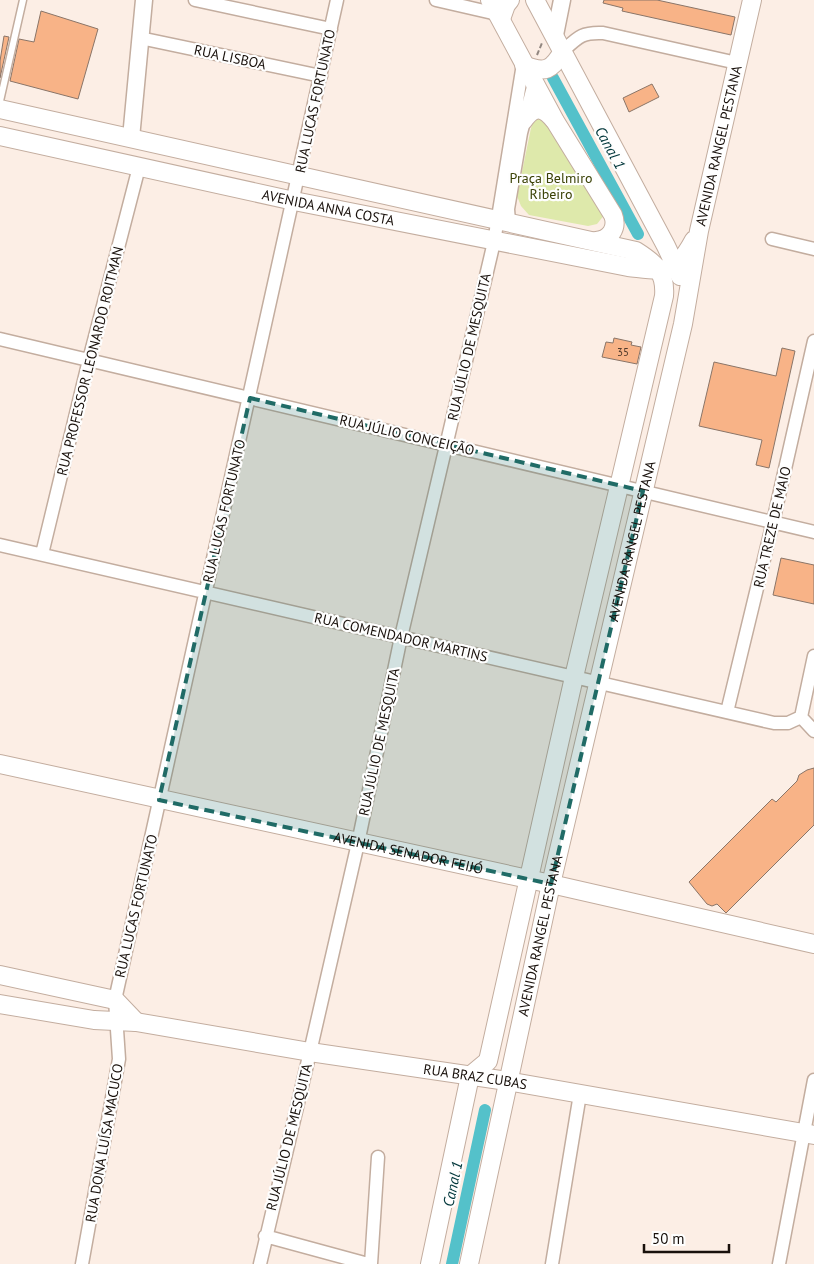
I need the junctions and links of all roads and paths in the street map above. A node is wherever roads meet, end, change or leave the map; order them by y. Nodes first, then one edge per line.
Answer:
1 (23, 0) edge
2 (144, 0) edge
3 (195, 0) edge
4 (337, 0) edge
5 (436, 0) edge
6 (510, 0) edge
7 (535, 0) edge
8 (562, 0) edge
9 (752, 0) edge
10 (496, 11) edge
11 (331, 29) junction
12 (555, 35) junction
13 (140, 38) junction
14 (563, 51) junction
15 (736, 63) junction
16 (530, 71) junction
17 (321, 76) junction
18 (0, 101) edge
19 (0, 109) edge
20 (523, 121) junction
21 (555, 122) junction
22 (0, 136) edge
23 (131, 138) junction
24 (139, 167) junction
25 (299, 175) junction
26 (294, 201) junction
27 (503, 221) junction
28 (699, 231) junction
29 (772, 239) dead end
30 (596, 241) junction
31 (494, 242) junction
32 (666, 246) junction
33 (814, 249) edge
34 (676, 265) junction
35 (658, 272) junction
36 (685, 313) junction
37 (0, 339) edge
38 (814, 342) edge
39 (89, 360) junction
40 (250, 398) junction
41 (447, 445) junction
42 (619, 485) junction
43 (644, 491) junction
44 (774, 522) junction
45 (814, 532) edge
46 (0, 545) edge
47 (42, 554) junction
48 (206, 592) junction
49 (401, 637) junction
50 (814, 656) edge
51 (574, 677) junction
52 (598, 683) junction
53 (727, 712) junction
54 (800, 716) junction
55 (814, 731) edge
56 (0, 764) edge
57 (159, 800) junction
58 (358, 843) junction
59 (528, 879) junction
60 (551, 884) junction
61 (814, 944) edge
62 (2, 976) edge
63 (32, 982) junction
64 (115, 1000) junction
65 (0, 1004) edge
66 (26, 1009) junction
67 (117, 1022) junction
68 (136, 1022) junction
69 (310, 1052) junction
70 (470, 1076) junction
71 (814, 1080) edge
72 (507, 1081) junction
73 (580, 1094) junction
74 (809, 1134) edge
75 (378, 1157) dead end
76 (265, 1236) junction
77 (82, 1264) edge
78 (260, 1264) edge
79 (369, 1264) edge
80 (430, 1264) edge
81 (468, 1264) edge
82 (552, 1264) edge
83 (779, 1264) edge

1 - 18 lane
2 - 13 street
3 - 11 street
4 - 11 street, RUA LUCAS FORTUNATO
5 - 10 street
6 - 10 main road
7 - 12 main road
8 - 12 street
9 - 15 main road, AVENIDA RANGEL PESTANA
10 - 16 main road
11 - 17 street, RUA LUCAS FORTUNATO
12 - 14 main road
13 - 17 street, RUA LISBOA
13 - 23 street
14 - 15 street
14 - 16 main road
14 - 32 main road
15 - 28 main road, AVENIDA RANGEL PESTANA
16 - 20 street
16 - 21 main road
16 - 27 street
17 - 25 street, RUA LUCAS FORTUNATO
19 - 23 main road, AVENIDA ANNA COSTA
20 - 21 main road
20 - 27 street
21 - 30 main road
22 - 24 main road, AVENIDA ANNA COSTA
23 - 25 main road, AVENIDA ANNA COSTA
24 - 26 main road, AVENIDA ANNA COSTA
24 - 39 street, RUA PROFESSOR LEONARDO ROITMAN
25 - 26 street, RUA LUCAS FORTUNATO
25 - 27 main road, AVENIDA ANNA COSTA
26 - 31 main road, AVENIDA ANNA COSTA
26 - 40 street, RUA LUCAS FORTUNATO
27 - 30 main road, AVENIDA ANNA COSTA
27 - 31 street, RUA JÚLIO DE MESQUITA
28 - 34 main road
28 - 36 main road, AVENIDA RANGEL PESTANA
29 - 33 street
30 - 35 main road, AVENIDA ANNA COSTA
31 - 35 main road, AVENIDA ANNA COSTA
31 - 41 street, RUA JÚLIO DE MESQUITA
32 - 34 main road
32 - 35 main road
34 - 35 main road
34 - 36 main road
35 - 42 main road, AVENIDA RANGEL PESTANA
36 - 43 main road, AVENIDA RANGEL PESTANA
37 - 39 street, RUA JÚLIO CONCEIÇÃO
38 - 44 street, RUA TREZE DE MAIO
39 - 40 street, RUA JÚLIO CONCEIÇÃO
39 - 47 street, RUA PROFESSOR LEONARDO ROITMAN
40 - 41 street, RUA JÚLIO CONCEIÇÃO
40 - 48 street, RUA LUCAS FORTUNATO
41 - 42 street, RUA JÚLIO CONCEIÇÃO
41 - 49 street, RUA JÚLIO DE MESQUITA
42 - 43 street, RUA JÚLIO CONCEIÇÃO
42 - 51 main road, AVENIDA RANGEL PESTANA
43 - 44 street, RUA JÚLIO CONCEIÇÃO
43 - 52 main road, AVENIDA RANGEL PESTANA
44 - 45 street, RUA JÚLIO CONCEIÇÃO
44 - 53 street, RUA TREZE DE MAIO
46 - 47 street, RUA COMENDADOR MARTINS
47 - 48 street, RUA COMENDADOR MARTINS
48 - 49 street, RUA COMENDADOR MARTINS
48 - 57 street, RUA LUCAS FORTUNATO
49 - 51 street, RUA COMENDADOR MARTINS
49 - 58 street, RUA JÚLIO DE MESQUITA
50 - 54 street
51 - 52 street, RUA COMENDADOR MARTINS
51 - 59 main road, AVENIDA RANGEL PESTANA
52 - 53 street, RUA COMENDADOR MARTINS
52 - 60 main road, AVENIDA RANGEL PESTANA
53 - 54 street, RUA COMENDADOR MARTINS
54 - 55 street
56 - 57 main road, AVENIDA SENADOR FEIJÓ
57 - 58 main road, AVENIDA SENADOR FEIJÓ
57 - 64 street, RUA LUCAS FORTUNATO
58 - 59 main road, AVENIDA SENADOR FEIJÓ
58 - 69 street, RUA JÚLIO DE MESQUITA
59 - 60 main road, AVENIDA SENADOR FEIJÓ
59 - 70 main road, AVENIDA RANGEL PESTANA
60 - 61 main road, AVENIDA SENADOR FEIJÓ
60 - 72 main road, AVENIDA RANGEL PESTANA
62 - 63 main road
62 - 65 main road
63 - 64 main road
63 - 66 main road
64 - 67 street, RUA LUCAS FORTUNATO
64 - 68 main road
65 - 66 main road, RUA BRAZ CUBAS
66 - 67 main road, RUA BRAZ CUBAS
67 - 68 main road, RUA BRAZ CUBAS
67 - 77 street, RUA DONA LUÍSA MACUCO
68 - 69 main road, RUA BRAZ CUBAS
69 - 70 main road, RUA BRAZ CUBAS
69 - 76 street, RUA JÚLIO DE MESQUITA
70 - 72 main road, RUA BRAZ CUBAS
70 - 80 main road
71 - 74 street
72 - 73 main road, RUA BRAZ CUBAS
72 - 81 main road, AVENIDA RANGEL PESTANA
73 - 74 main road, RUA BRAZ CUBAS
73 - 82 street
74 - 83 street
75 - 79 street
76 - 78 street, RUA JÚLIO DE MESQUITA
76 - 79 street

